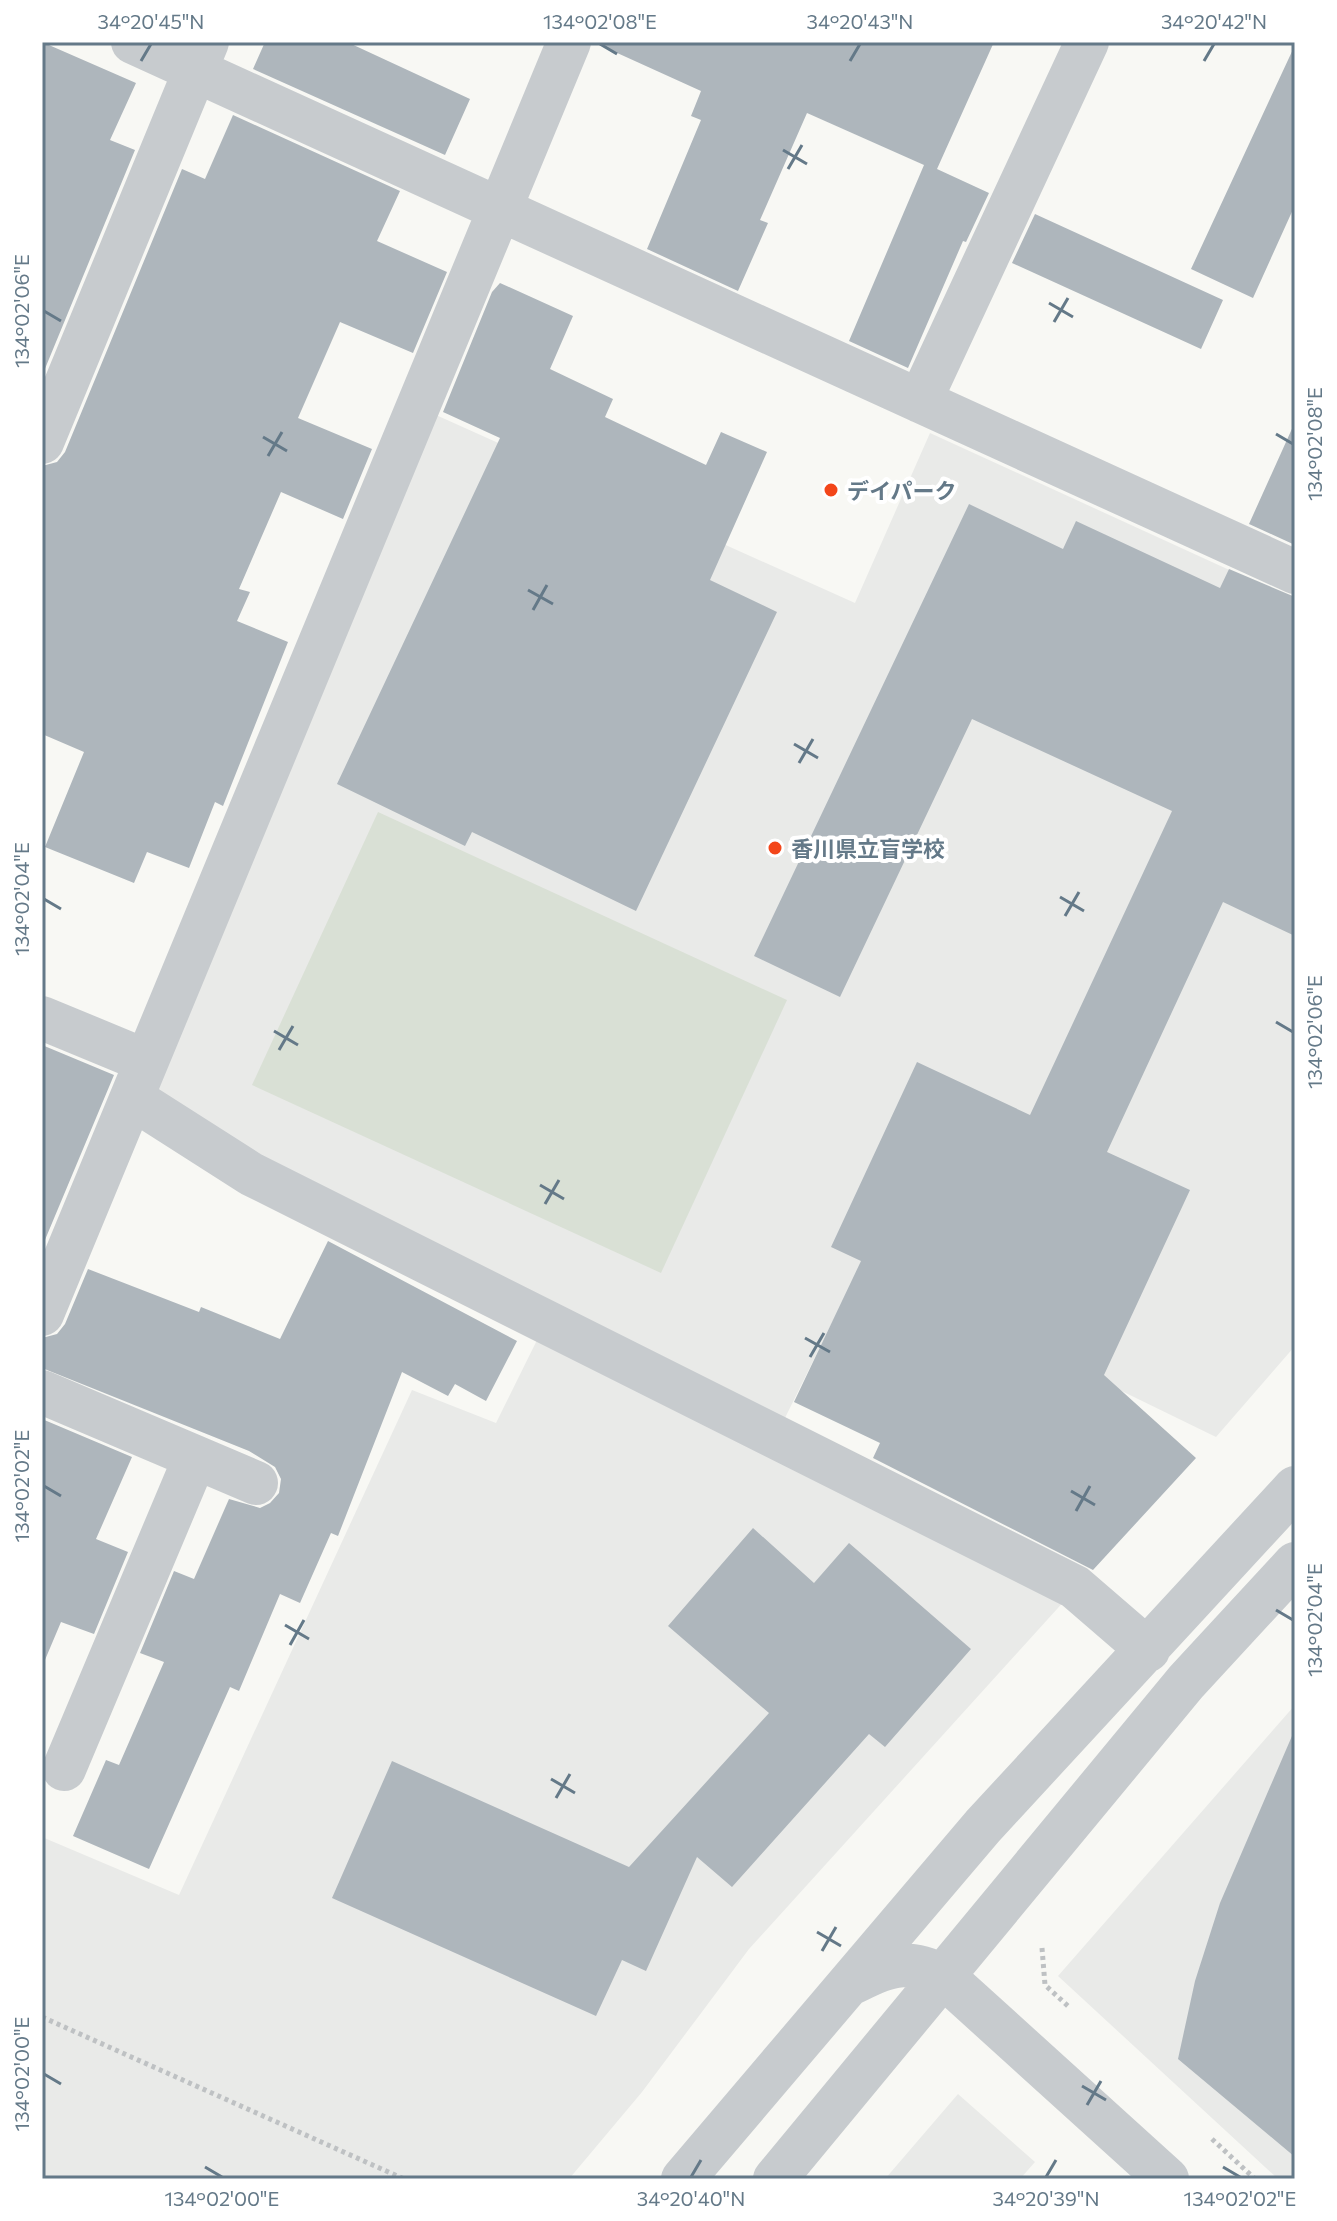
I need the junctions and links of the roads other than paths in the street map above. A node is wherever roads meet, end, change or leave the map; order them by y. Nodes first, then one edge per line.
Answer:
1 (133, 42) edge
2 (569, 42) edge
3 (1087, 42) edge
4 (201, 56) edge
5 (497, 208) junction
6 (920, 401) junction
7 (42, 442) edge
8 (1295, 572) edge
9 (42, 1018) edge
10 (139, 1080) junction
11 (42, 1314) edge
12 (42, 1392) edge
13 (195, 1458) junction
14 (256, 1483) dead end
15 (1295, 1488) edge
16 (1295, 1564) edge
17 (1148, 1650) junction
18 (64, 1769) dead end
19 (934, 1884) junction
20 (944, 1977) junction
21 (842, 1988) junction
22 (683, 2179) edge
23 (775, 2179) edge
24 (1167, 2179) edge

1 - 4 street
2 - 5 street
3 - 6 street
4 - 5 street
4 - 7 street
5 - 6 street
5 - 10 street
6 - 8 street
9 - 10 street
10 - 11 street
10 - 17 street
12 - 13 street
13 - 14 street
13 - 18 street
15 - 17 street
16 - 20 street
17 - 19 street
19 - 20 street
19 - 21 street
20 - 21 street
20 - 23 street
20 - 24 street
21 - 22 street

